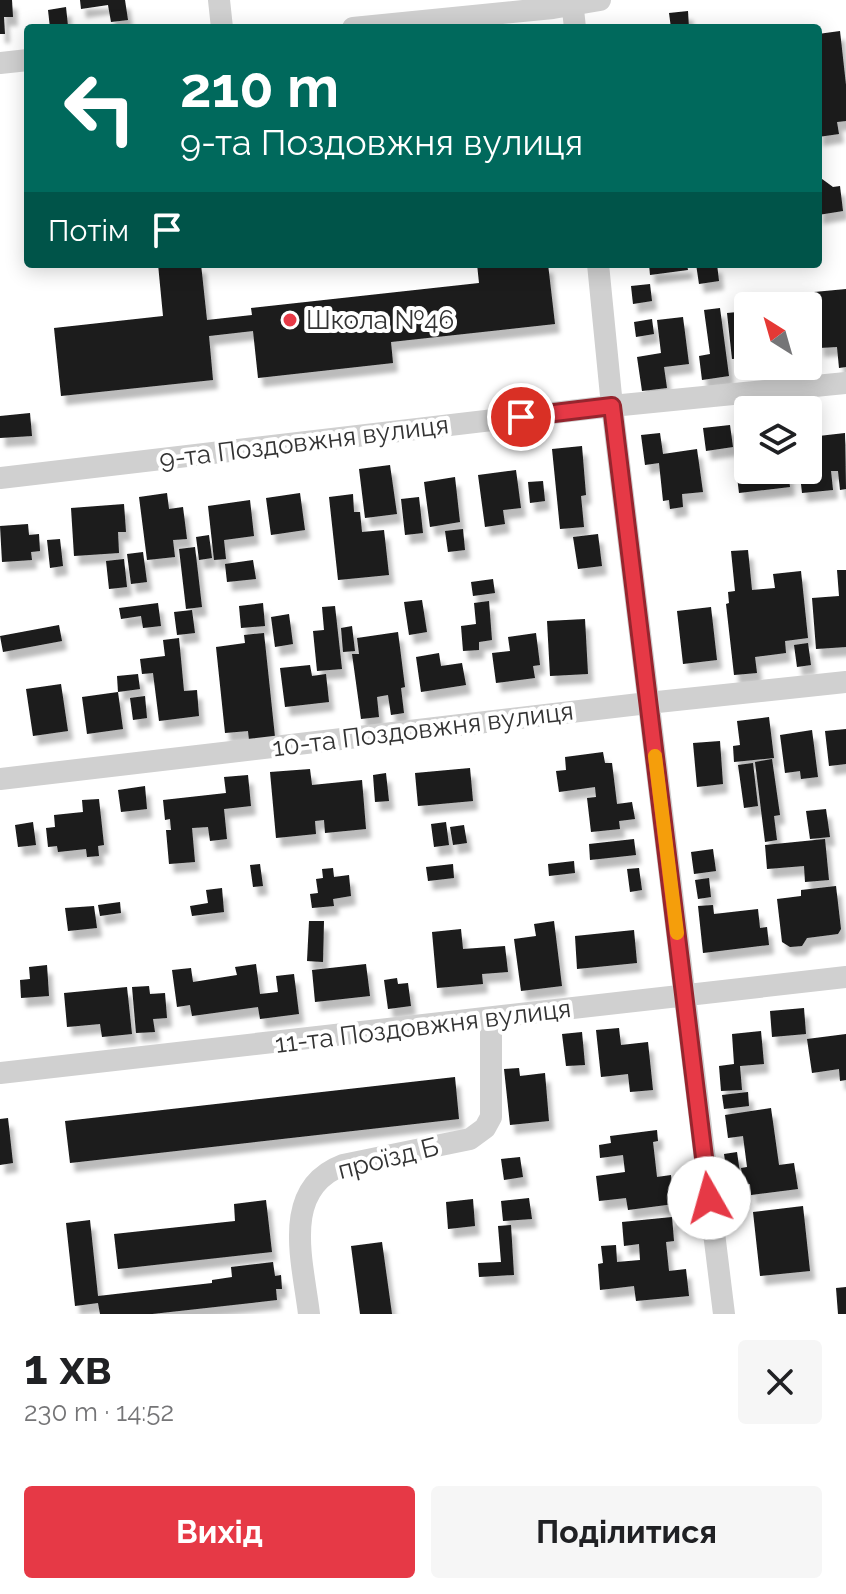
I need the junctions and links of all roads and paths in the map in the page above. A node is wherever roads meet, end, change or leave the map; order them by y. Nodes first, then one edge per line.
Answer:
1 (219, 0) edge
2 (600, 0) edge
3 (572, 2) edge
4 (222, 24) edge
5 (393, 24) edge
6 (575, 24) edge
7 (24, 60) edge
8 (0, 63) edge
9 (598, 268) edge
10 (846, 383) edge
11 (612, 406) junction
12 (0, 478) edge
13 (846, 682) edge
14 (648, 703) junction
15 (0, 779) edge
16 (846, 977) edge
17 (685, 995) junction
18 (491, 1019) junction
19 (0, 1073) edge
20 (309, 1314) edge
21 (724, 1314) edge

1 - 4 street
2 - 3 street
3 - 5 street
3 - 6 street
7 - 8 street
9 - 11 street
10 - 11 street, 9-та Поздовжня вулиця
11 - 12 street, 9-та Поздовжня вулиця
11 - 14 street
13 - 14 street, 10-та Поздовжня вулиця
14 - 15 street, 10-та Поздовжня вулиця
14 - 17 street
16 - 17 street, 11-та Поздовжня вулиця
17 - 18 street, 11-та Поздовжня вулиця
17 - 21 street
18 - 19 street, 11-та Поздовжня вулиця
18 - 20 street, проїзд Б

